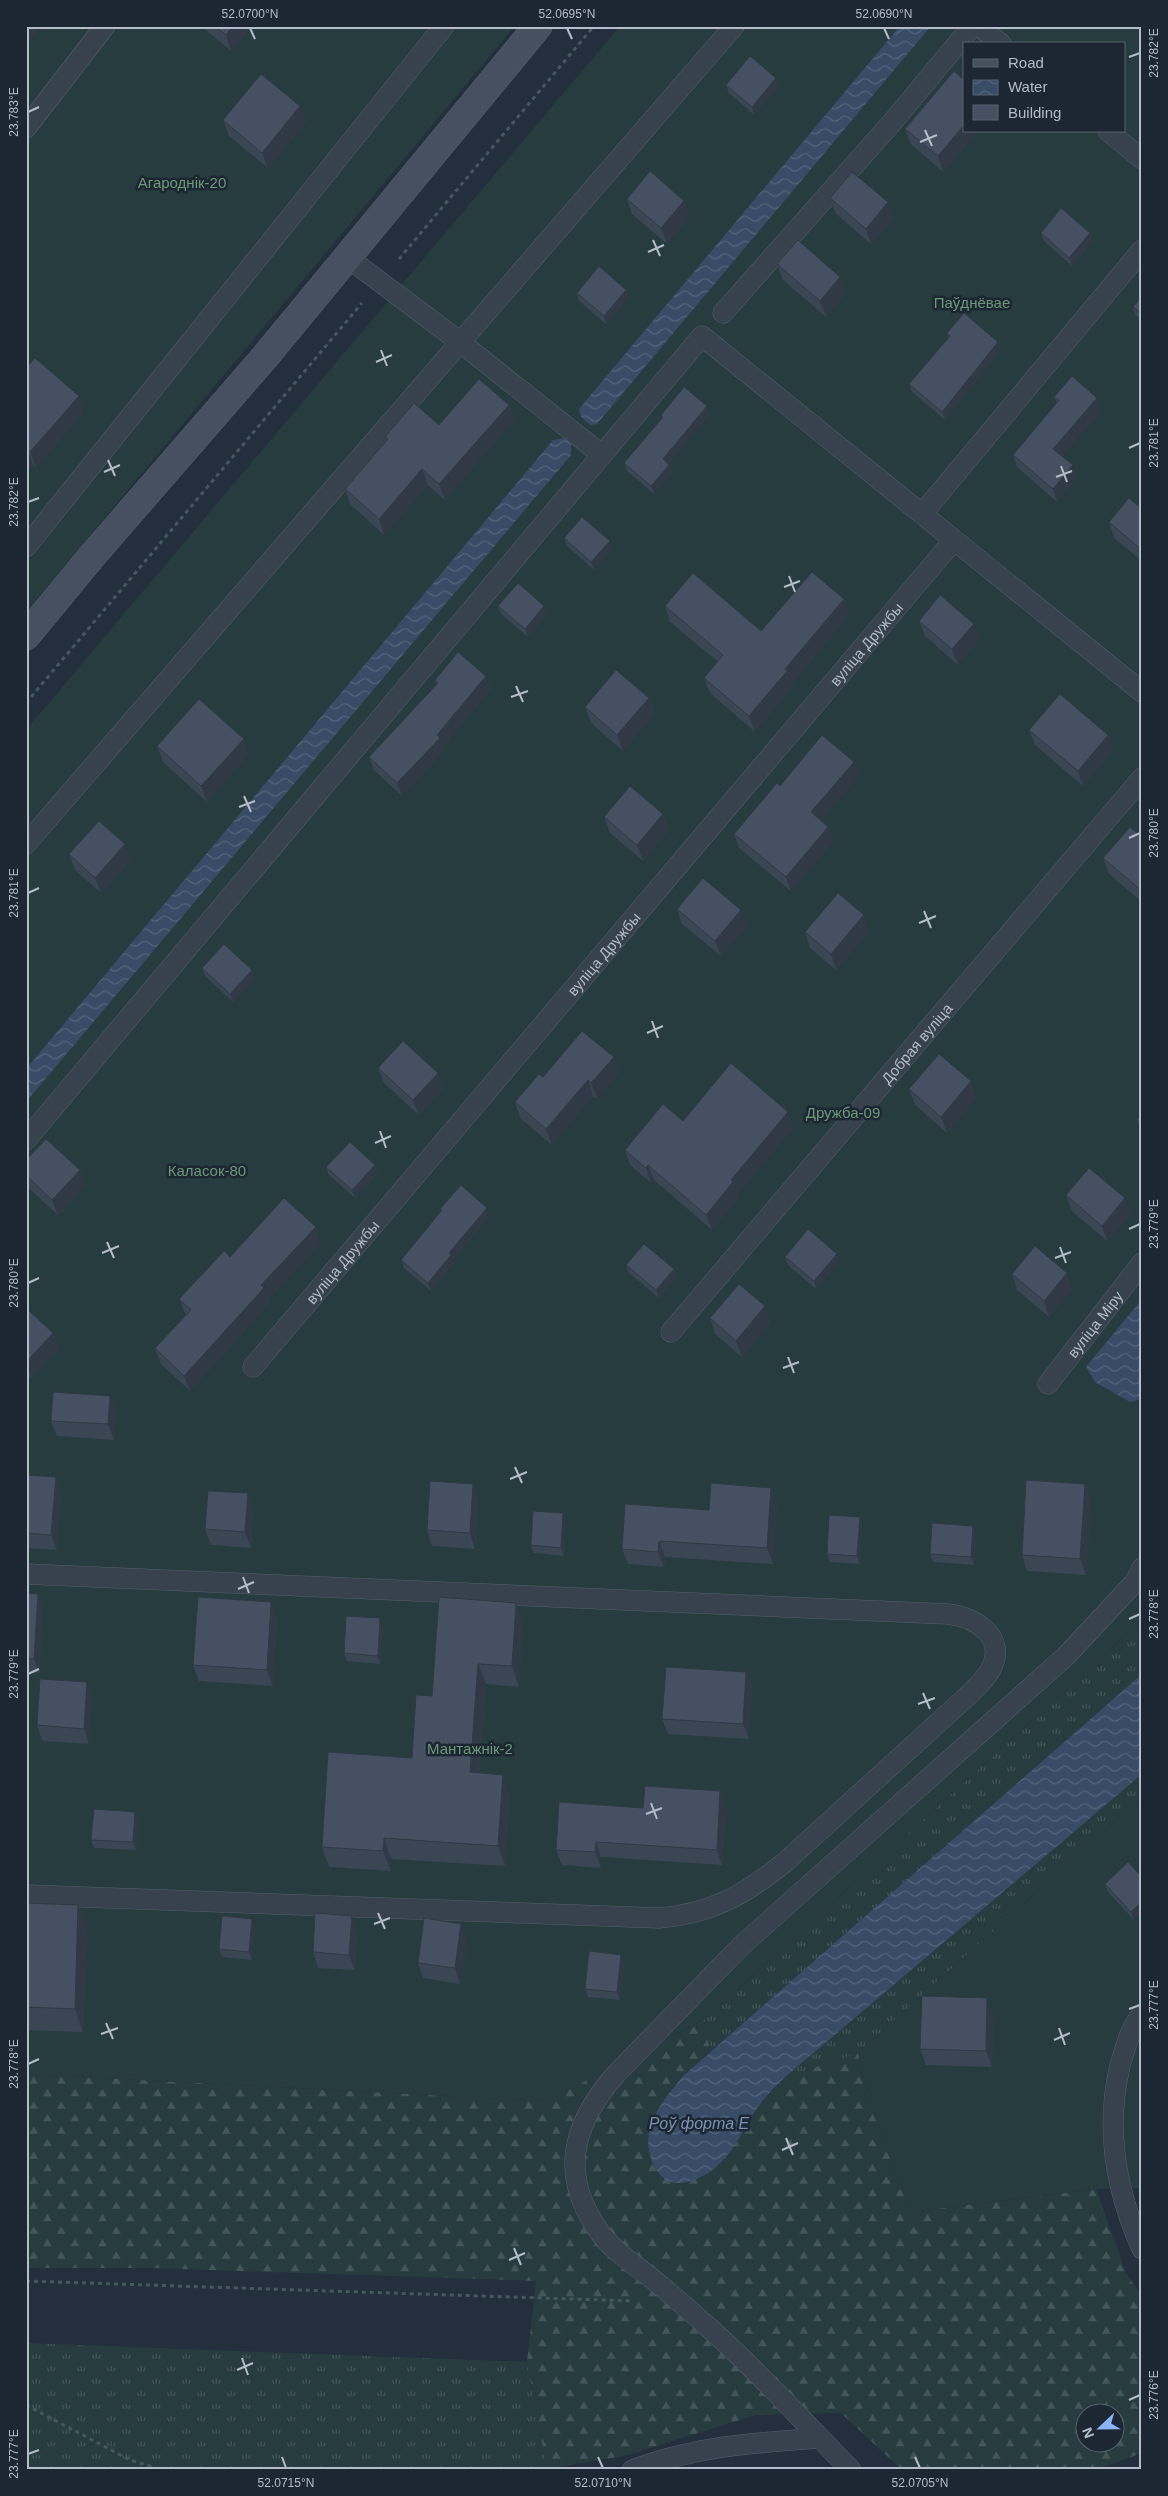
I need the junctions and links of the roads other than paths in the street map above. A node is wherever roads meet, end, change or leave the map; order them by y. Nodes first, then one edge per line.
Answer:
1 (105, 26) edge
2 (444, 26) edge
3 (538, 26) edge
4 (734, 26) edge
5 (972, 26) edge
6 (979, 26) edge
7 (999, 42) edge
8 (26, 128) edge
9 (1109, 132) edge
10 (1142, 159) edge
11 (1142, 250) edge
12 (347, 257) junction
13 (723, 313) dead end
14 (460, 342) junction
15 (602, 455) junction
16 (922, 514) junction
17 (954, 540) junction
18 (26, 547) edge
19 (26, 636) edge
20 (1142, 692) edge
21 (1142, 778) edge
22 (26, 844) edge
23 (26, 1140) edge
24 (1142, 1263) edge
25 (671, 1332) dead end
26 (253, 1367) dead end
27 (1048, 1384) dead end
28 (1142, 1568) edge
29 (26, 1574) edge
30 (26, 1894) edge
31 (1142, 2014) edge
32 (1142, 2249) edge
33 (820, 2438) junction
34 (632, 2470) edge
35 (851, 2470) edge

1 - 8 lane
2 - 18 lane
3 - 12 street
4 - 14 lane
5 - 13 lane
6 - 7 lane
9 - 10 lane
11 - 16 lane
12 - 14 lane
12 - 19 street
14 - 15 lane
14 - 22 lane
15 - 16 lane
15 - 23 lane
16 - 17 lane
17 - 20 lane
17 - 26 lane, вуліца Дружбы
21 - 25 lane, Добрая вуліца
24 - 27 lane, вуліца Міру
28 - 33 lane
29 - 30 lane
31 - 32 lane
33 - 34 lane
33 - 35 lane

